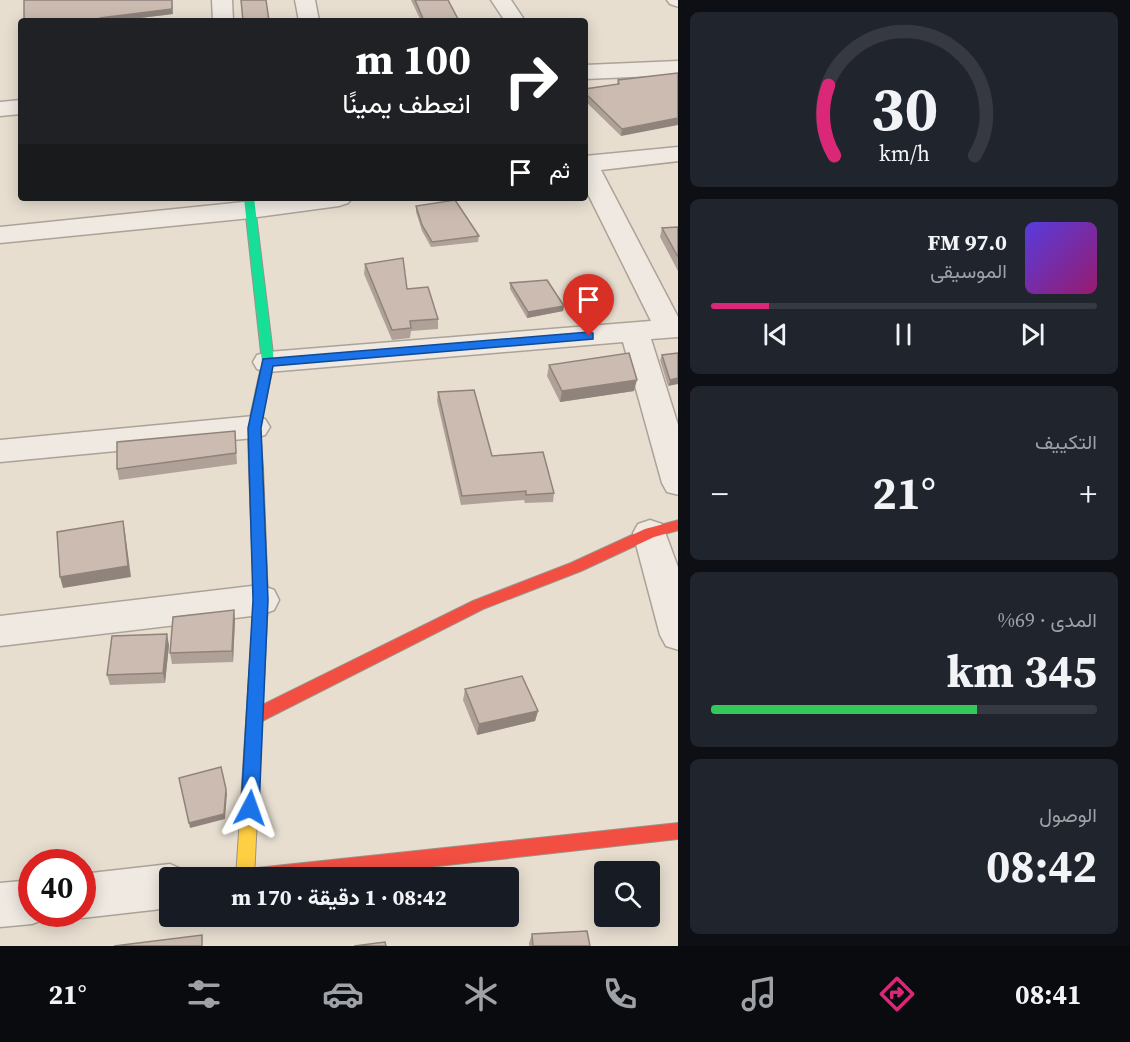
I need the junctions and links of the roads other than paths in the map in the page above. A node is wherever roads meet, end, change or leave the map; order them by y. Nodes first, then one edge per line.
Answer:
1 (222, 0) edge
2 (305, 0) edge
3 (501, 0) edge
4 (224, 18) edge
5 (308, 18) edge
6 (513, 18) edge
7 (678, 68) edge
8 (588, 72) edge
9 (18, 107) edge
10 (0, 109) edge
11 (678, 153) edge
12 (588, 163) edge
13 (588, 169) edge
14 (294, 201) edge
15 (250, 204) edge
16 (0, 235) edge
17 (674, 328) edge
18 (634, 331) junction
19 (268, 362) junction
20 (254, 428) junction
21 (0, 451) edge
22 (678, 483) edge
23 (664, 529) edge
24 (261, 600) junction
25 (0, 631) edge
26 (678, 635) edge
27 (256, 716) junction
28 (678, 831) edge
29 (247, 867) edge
30 (347, 867) edge
31 (159, 887) edge
32 (96, 894) edge
33 (18, 903) edge
34 (0, 905) edge

1 - 4 street
2 - 5 street
3 - 6 street
7 - 8 street
9 - 10 street
11 - 12 street
13 - 17 street
14 - 15 street
15 - 16 street
15 - 19 street
17 - 18 street
18 - 19 street
18 - 22 street
19 - 20 street
20 - 21 street
20 - 24 street
23 - 26 street
23 - 27 street
24 - 25 street
24 - 27 street
27 - 29 street
28 - 30 street
31 - 32 street
33 - 34 street

